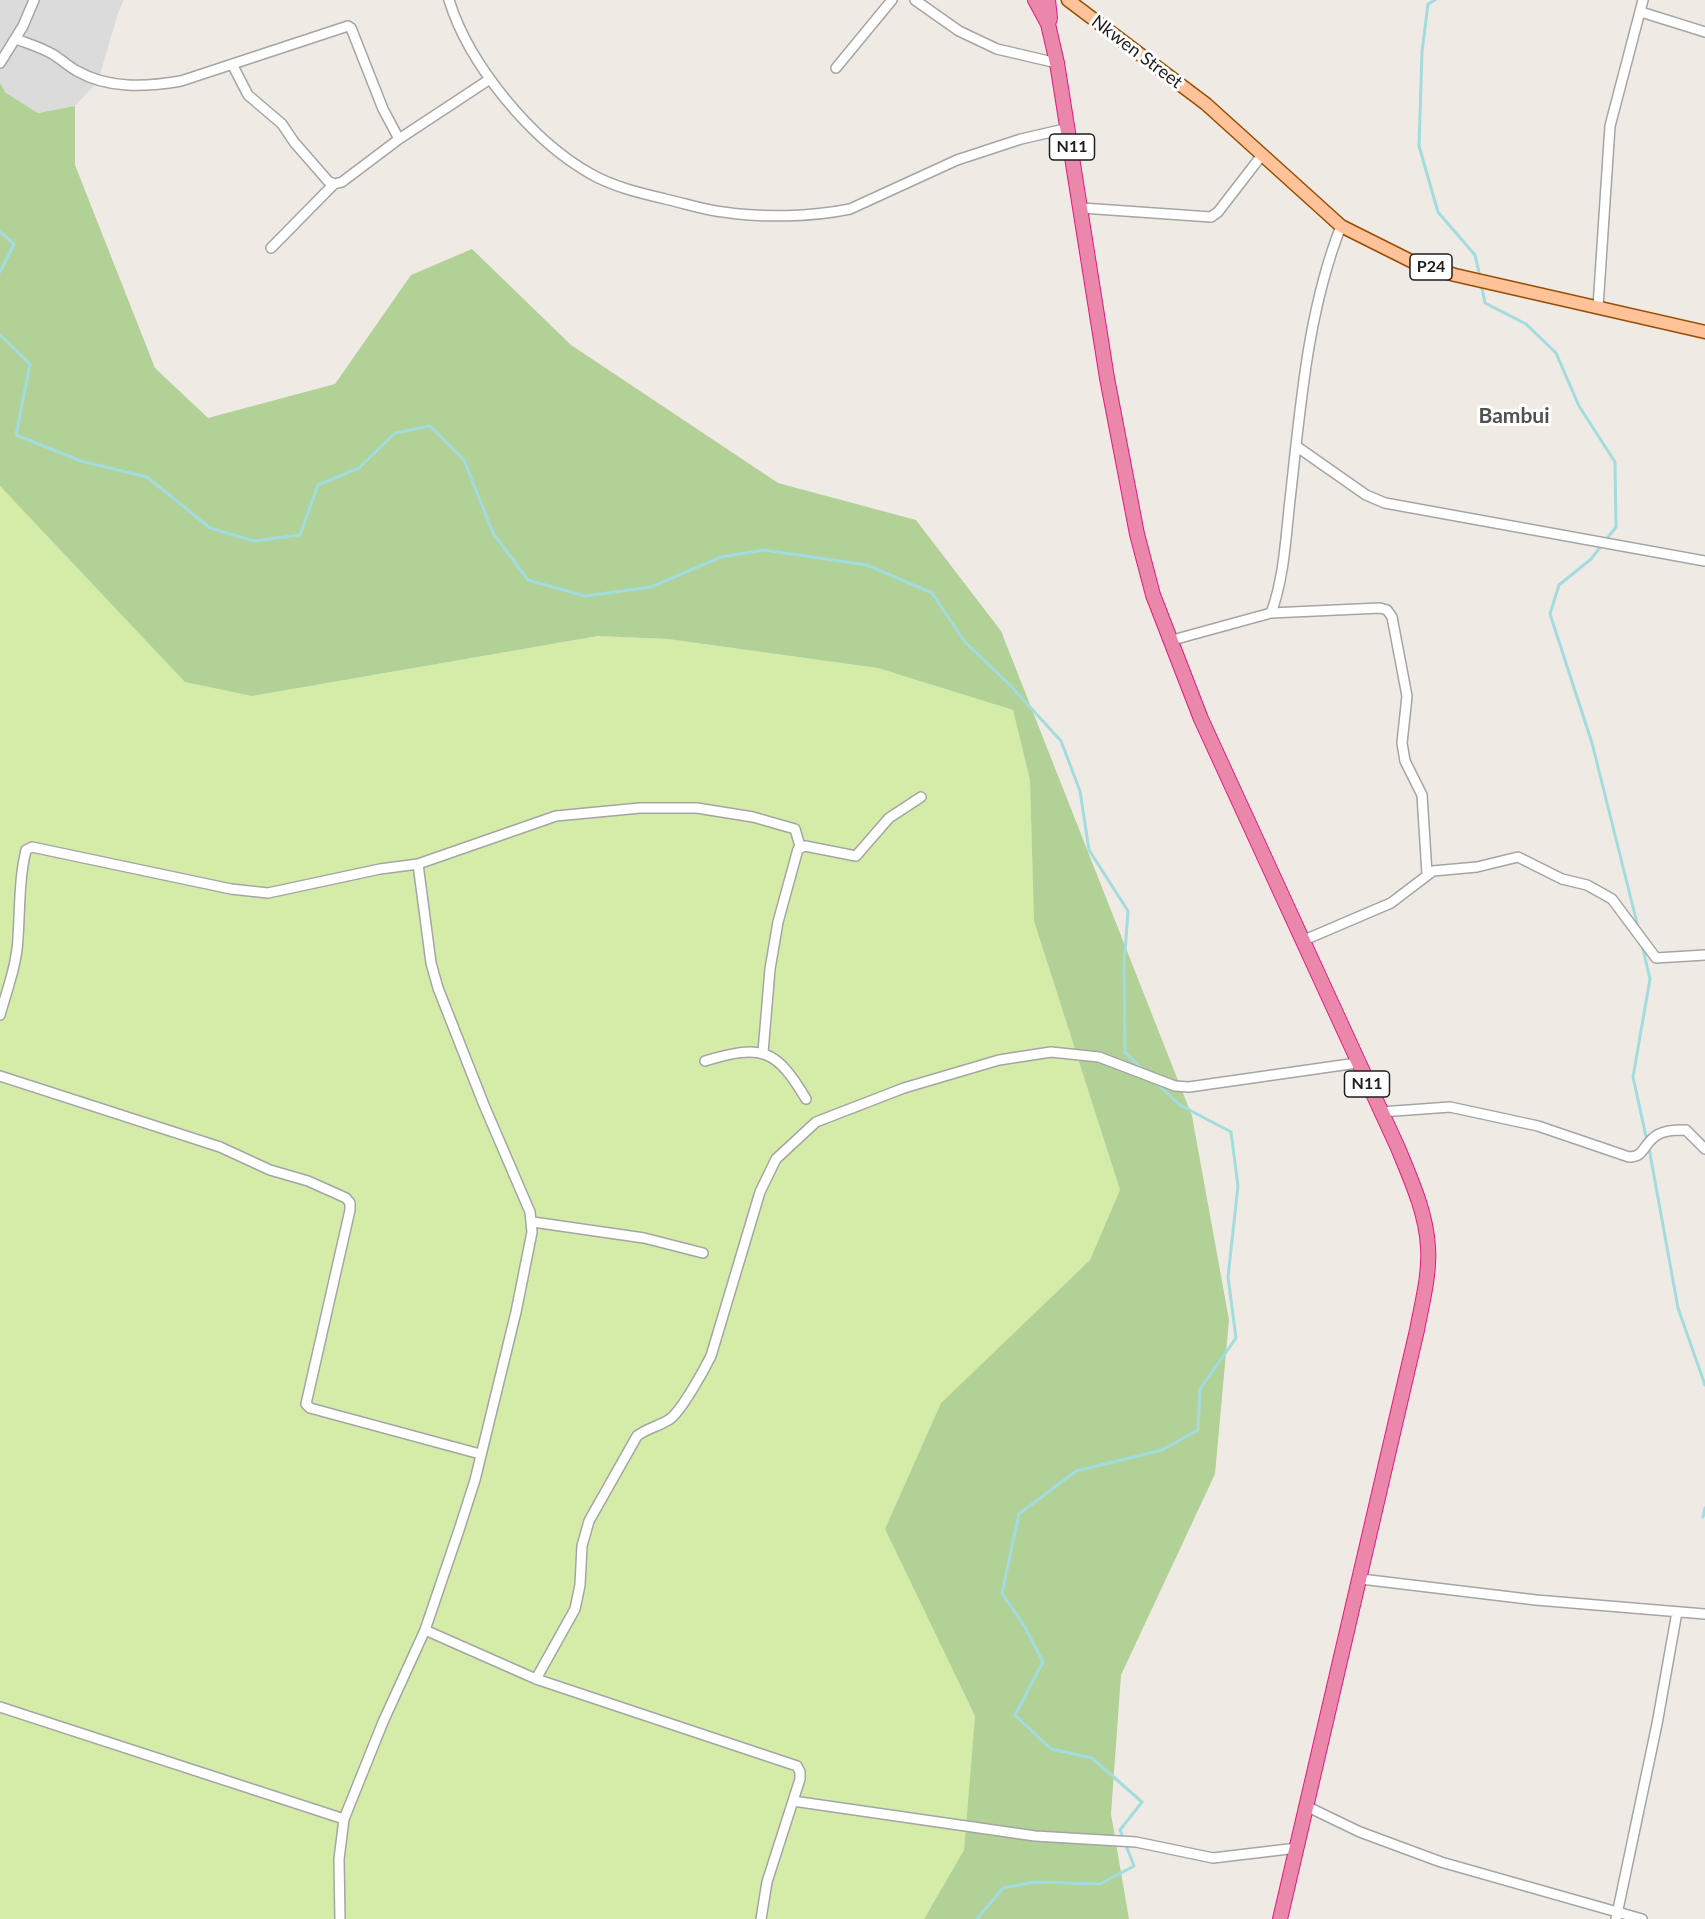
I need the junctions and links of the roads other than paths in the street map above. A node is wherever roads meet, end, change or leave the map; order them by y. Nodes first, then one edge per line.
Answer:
1 (34, 0) edge
2 (450, 0) edge
3 (892, 0) edge
4 (915, 0) edge
5 (1035, 0) edge
6 (1048, 0) edge
7 (1068, 0) edge
8 (1643, 0) edge
9 (1641, 12) junction
10 (1048, 24) junction
11 (1705, 32) edge
12 (16, 39) junction
13 (0, 63) edge
14 (1057, 63) junction
15 (232, 64) junction
16 (836, 68) dead end
17 (490, 79) junction
18 (1069, 128) junction
19 (399, 139) junction
20 (1262, 155) junction
21 (334, 184) junction
22 (1082, 208) junction
23 (1341, 226) junction
24 (272, 248) dead end
25 (1598, 307) junction
26 (1705, 332) edge
27 (1296, 446) junction
28 (1705, 561) edge
29 (1270, 613) junction
30 (1169, 640) junction
31 (921, 797) dead end
32 (801, 846) junction
33 (418, 864) junction
34 (1426, 873) junction
35 (1302, 940) junction
36 (1705, 955) edge
37 (0, 1015) edge
38 (764, 1052) junction
39 (705, 1060) dead end
40 (1357, 1063) junction
41 (0, 1077) edge
42 (806, 1099) dead end
43 (1381, 1113) junction
44 (1705, 1149) edge
45 (533, 1222) junction
46 (703, 1253) dead end
47 (480, 1454) junction
48 (1361, 1579) junction
49 (1677, 1612) junction
50 (1705, 1614) edge
51 (425, 1630) junction
52 (536, 1679) junction
53 (0, 1707) edge
54 (793, 1802) junction
55 (1308, 1807) junction
56 (344, 1820) junction
57 (1297, 1848) junction
58 (1617, 1915) edge
59 (340, 1919) edge
60 (761, 1919) edge
61 (1280, 1919) edge
62 (1642, 1919) edge

1 - 12 street
2 - 17 street
3 - 16 street
4 - 14 street
5 - 10 highway, N11
6 - 10 highway, N11
7 - 20 main road, Nkwen Street / P24
8 - 9 street
9 - 11 street
9 - 25 street
10 - 14 highway, N11
12 - 13 street
12 - 15 street
14 - 18 highway, N11
15 - 19 street
15 - 21 street
17 - 18 street
17 - 19 street
18 - 22 highway, N11
19 - 21 street
20 - 22 street
20 - 23 main road, P24
21 - 24 street
22 - 30 highway, N11
23 - 25 main road, P24
23 - 27 street
25 - 26 main road, P24
27 - 28 street
27 - 29 street
29 - 30 street
29 - 34 street
30 - 35 highway, N11
31 - 32 street
32 - 33 street
32 - 38 street
33 - 37 street
33 - 45 street
34 - 35 street
34 - 36 street
35 - 40 highway, N11
38 - 39 street
38 - 42 street
40 - 43 highway, N11
40 - 52 street
41 - 47 street
43 - 44 street
43 - 48 highway, N11
45 - 46 street
45 - 47 street
47 - 51 street
48 - 49 street
48 - 55 highway, N11
49 - 50 street
49 - 58 street
51 - 52 street
51 - 56 street
52 - 54 street
53 - 56 street
54 - 57 street
54 - 60 street
55 - 57 highway, N11
55 - 58 street
56 - 59 street
57 - 61 highway, N11
58 - 62 street

